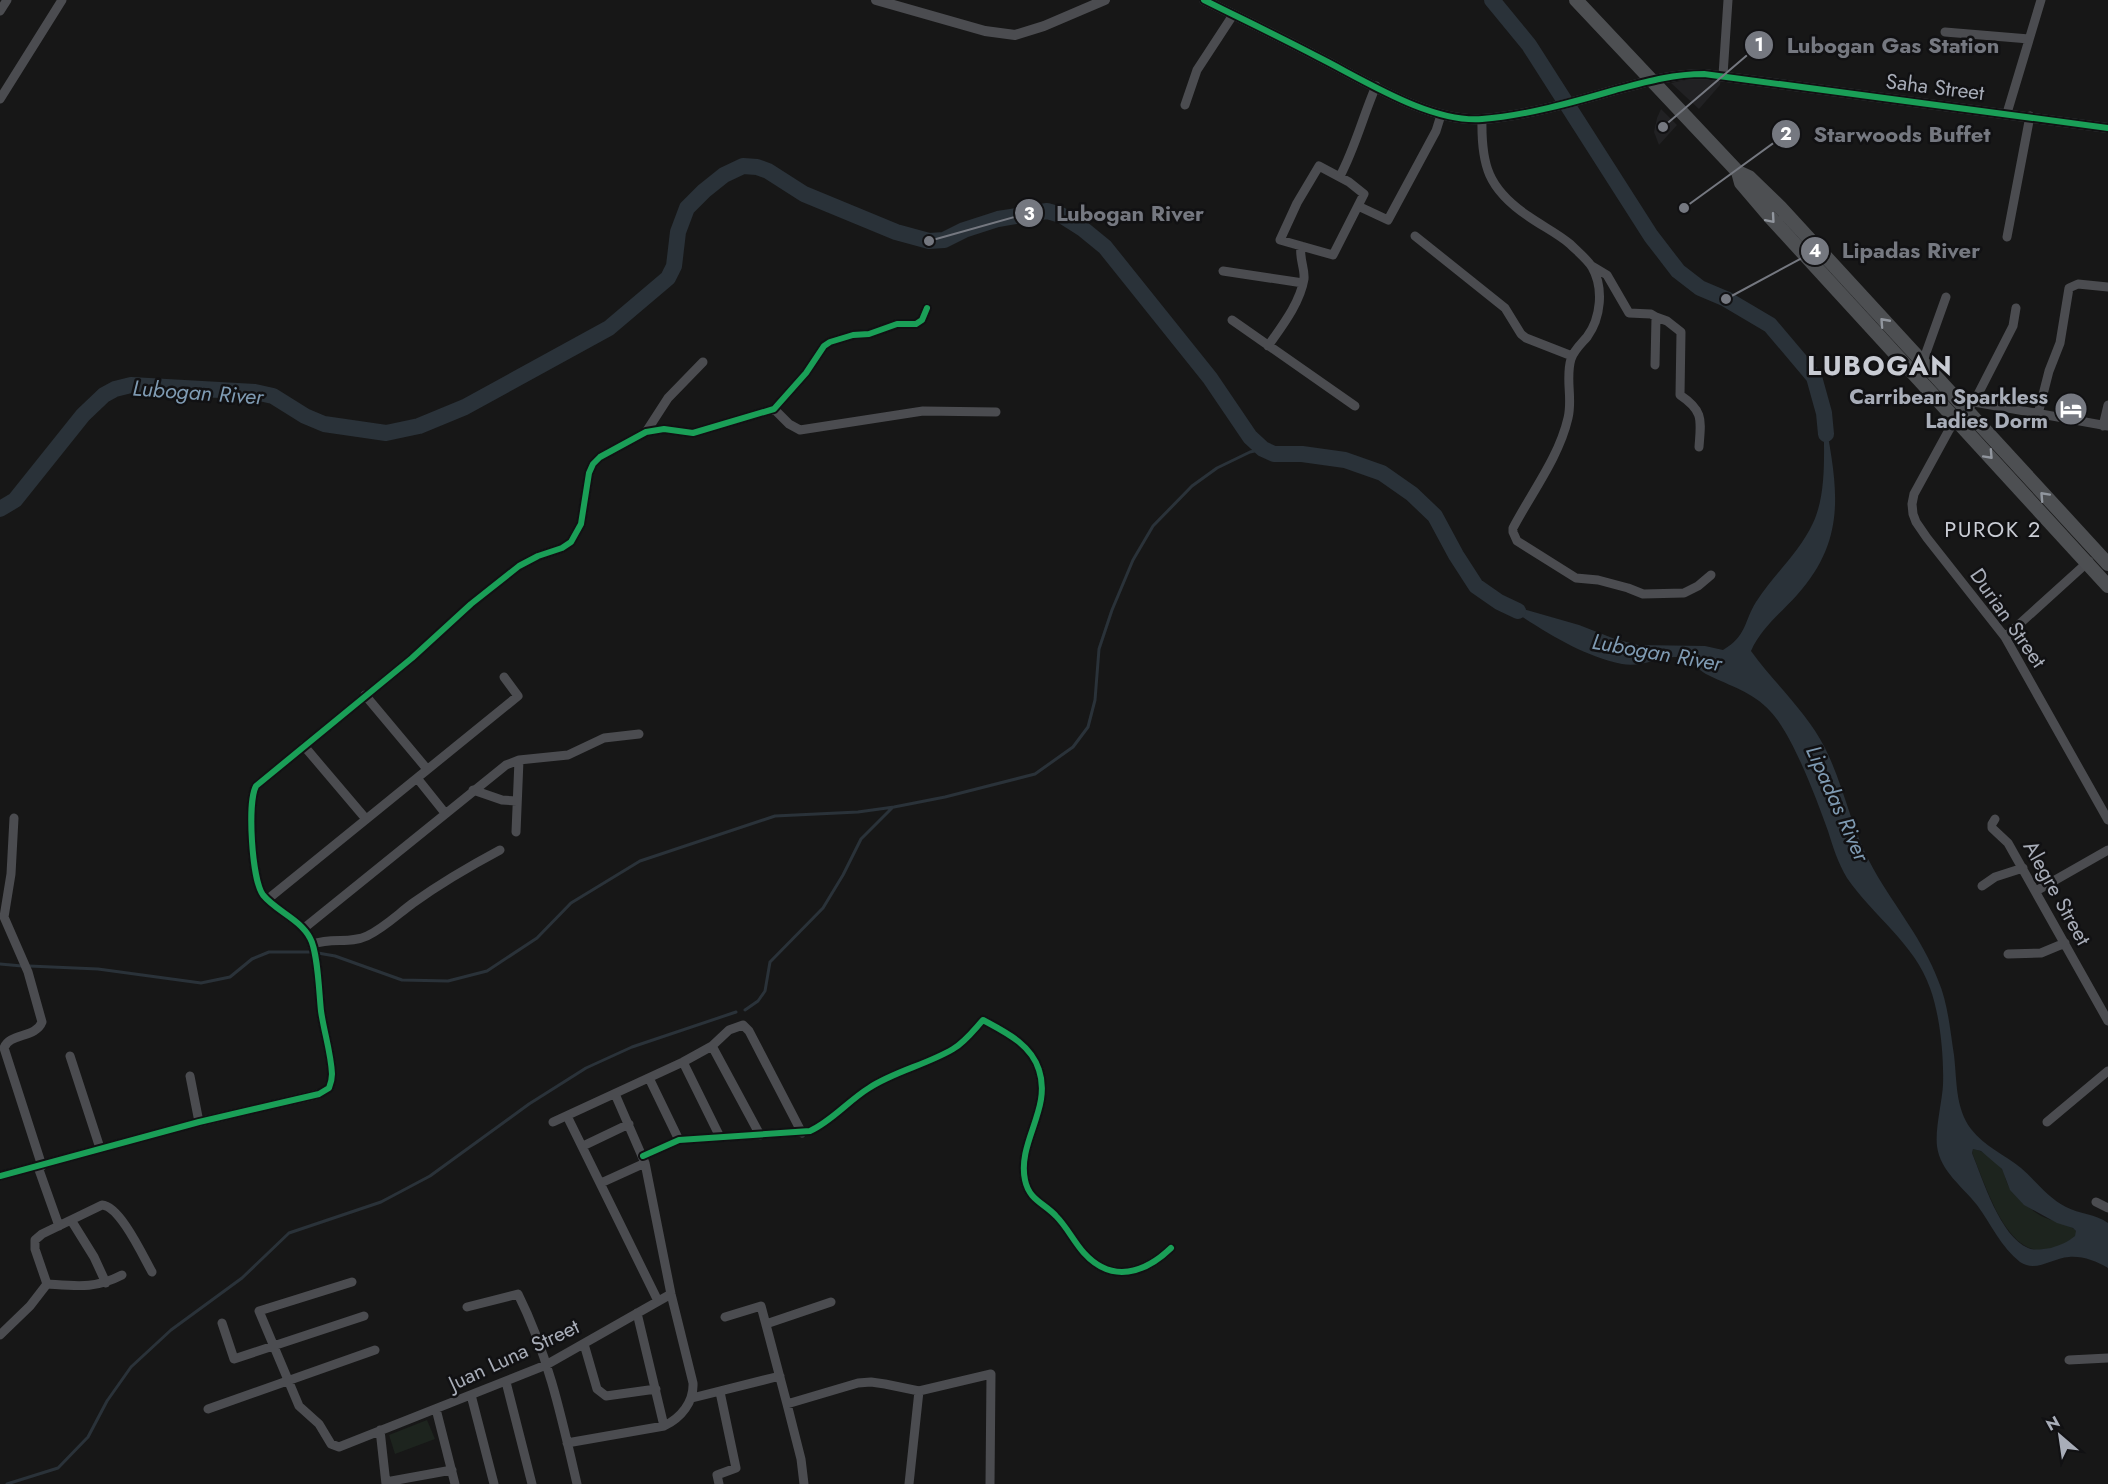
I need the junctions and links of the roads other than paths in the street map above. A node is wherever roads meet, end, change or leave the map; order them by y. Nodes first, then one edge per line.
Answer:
1 (7, 0) edge
2 (62, 0) edge
3 (876, 0) edge
4 (1105, 0) edge
5 (1204, 0) edge
6 (1576, 0) edge
7 (1728, 0) edge
8 (2041, 0) edge
9 (0, 11) edge
10 (1233, 15) junction
11 (1945, 32) dead end
12 (2029, 39) junction
13 (1723, 75) junction
14 (1651, 81) junction
15 (1376, 86) junction
16 (0, 99) edge
17 (1185, 105) dead end
18 (2007, 113) junction
19 (1442, 115) junction
20 (2030, 117) junction
21 (1482, 119) junction
22 (2108, 128) edge
23 (1738, 172) junction
24 (1340, 176) junction
25 (1358, 206) junction
26 (1415, 236) dead end
27 (2007, 237) dead end
28 (1301, 246) junction
29 (1592, 266) junction
30 (1223, 271) dead end
31 (1303, 283) junction
32 (2108, 287) edge
33 (1946, 297) dead end
34 (927, 308) dead end
35 (2016, 308) dead end
36 (1656, 317) junction
37 (1232, 320) dead end
38 (1268, 346) junction
39 (1572, 356) junction
40 (703, 362) dead end
41 (1922, 364) junction
42 (1655, 365) dead end
43 (2108, 405) edge
44 (1355, 406) dead end
45 (774, 409) junction
46 (1965, 411) junction
47 (996, 412) dead end
48 (2038, 414) junction
49 (2105, 426) edge
50 (646, 432) junction
51 (1699, 447) dead end
52 (2092, 558) junction
53 (2108, 564) edge
54 (1711, 575) dead end
55 (2108, 586) edge
56 (2005, 637) junction
57 (504, 677) dead end
58 (365, 695) junction
59 (639, 734) dead end
60 (303, 746) junction
61 (519, 760) junction
62 (427, 769) junction
63 (417, 778) junction
64 (473, 790) junction
65 (517, 801) junction
66 (445, 813) junction
67 (14, 818) dead end
68 (366, 819) junction
69 (1995, 819) dead end
70 (2108, 820) edge
71 (516, 832) dead end
72 (500, 850) dead end
73 (2108, 850) edge
74 (2023, 868) junction
75 (1982, 886) dead end
76 (2036, 891) junction
77 (268, 899) junction
78 (303, 929) junction
79 (2065, 943) junction
80 (313, 944) junction
81 (2008, 954) dead end
82 (2108, 1021) edge
83 (712, 1046) junction
84 (70, 1056) dead end
85 (683, 1062) junction
86 (2108, 1071) edge
87 (190, 1076) dead end
88 (649, 1078) junction
89 (615, 1094) junction
90 (567, 1116) junction
91 (199, 1122) junction
92 (554, 1122) dead end
93 (2047, 1122) dead end
94 (629, 1124) junction
95 (802, 1133) junction
96 (760, 1135) junction
97 (720, 1137) junction
98 (679, 1140) junction
99 (583, 1146) junction
100 (100, 1148) junction
101 (644, 1160) junction
102 (40, 1166) junction
103 (0, 1176) edge
104 (601, 1183) junction
105 (2096, 1202) dead end
106 (2108, 1208) edge
107 (71, 1220) junction
108 (59, 1226) junction
109 (1171, 1248) dead end
110 (152, 1272) dead end
111 (122, 1275) dead end
112 (352, 1282) dead end
113 (106, 1283) junction
114 (47, 1284) junction
115 (671, 1294) junction
116 (658, 1301) junction
117 (831, 1302) dead end
118 (467, 1307) dead end
119 (637, 1313) junction
120 (363, 1316) dead end
121 (725, 1317) dead end
122 (222, 1323) dead end
123 (766, 1324) junction
124 (0, 1335) edge
125 (584, 1344) junction
126 (274, 1346) junction
127 (375, 1350) dead end
128 (2108, 1358) edge
129 (2069, 1360) dead end
130 (546, 1365) junction
131 (780, 1376) junction
132 (289, 1380) junction
133 (506, 1382) junction
134 (656, 1389) junction
135 (919, 1391) junction
136 (720, 1392) junction
137 (471, 1395) junction
138 (692, 1398) junction
139 (787, 1404) junction
140 (208, 1408) dead end
141 (436, 1409) junction
142 (664, 1426) junction
143 (380, 1430) junction
144 (567, 1443) junction
145 (452, 1470) junction
146 (386, 1483) edge
147 (455, 1484) edge
148 (494, 1484) edge
149 (532, 1484) edge
150 (577, 1484) edge
151 (719, 1484) edge
152 (804, 1484) edge
153 (909, 1484) edge
154 (990, 1484) edge

1 - 9 street
2 - 16 street
3 - 4 street
5 - 10 street, Saha Street
6 - 14 main road
7 - 13 street
8 - 12 street
10 - 15 street, Saha Street
10 - 17 street
11 - 12 street
12 - 18 street
13 - 14 street, Saha Street
13 - 18 street, Saha Street
14 - 21 street, Saha Street
14 - 23 main road
15 - 19 street, Saha Street
15 - 24 street
18 - 20 street, Saha Street
19 - 21 street, Saha Street
19 - 25 street
20 - 22 street, Saha Street
20 - 27 street
21 - 29 street
41 -> 23 main road
23 -> 46 main road
24 - 25 street
24 - 28 street
25 - 28 street
26 - 39 street
28 - 31 street
29 - 36 street
29 - 39 street
30 - 31 street
31 - 38 street
32 - 48 street
33 - 41 street
34 - 45 street
35 - 46 street, Durian Street
36 - 42 street
36 - 51 street
37 - 38 street
38 - 44 street
39 - 54 street
40 - 50 street
41 - 46 main road
43 - 49 street
45 - 47 street
45 - 50 street
46 - 48 street
46 - 52 main road
46 - 56 street, Durian Street
48 - 49 street
50 - 58 street
52 - 53 main road
52 - 55 main road
52 - 56 street
56 - 70 street, Durian Street
57 - 62 street
58 - 60 street
58 - 62 street
59 - 61 street
60 - 68 street
60 - 77 street
61 - 64 street
61 - 65 street
62 - 63 street
63 - 66 street
63 - 68 street
64 - 65 street
64 - 66 street
65 - 71 street
66 - 78 street
67 - 102 street
68 - 77 street
69 - 74 street, Alegre Street
72 - 80 street
73 - 76 street
74 - 75 street
74 - 76 street, Alegre Street
76 - 79 street, Alegre Street
77 - 78 street
78 - 80 street
79 - 81 street
79 - 82 street, Alegre Street
80 - 91 street
83 - 85 street
83 - 95 street
83 - 96 street
84 - 100 street
85 - 88 street
85 - 97 street
86 - 93 street
87 - 91 street
88 - 89 street
88 - 98 street
89 - 90 street
89 - 94 street
90 - 92 street
90 - 99 street
91 - 100 street
94 - 99 street
94 - 101 street
95 - 96 street
95 - 109 street
96 - 97 street
97 - 98 street
98 - 101 street
99 - 104 street
100 - 102 street
101 - 104 street
101 - 115 street
102 - 103 street
102 - 108 street
104 - 116 street
105 - 106 street
107 - 108 street
107 - 110 street
107 - 113 street
108 - 114 street
111 - 113 street
112 - 126 street, Juan Luna Street
113 - 114 street
114 - 124 street
115 - 116 street, Juan Luna Street
115 - 138 street
116 - 119 street, Juan Luna Street
117 - 123 street
118 - 130 street
119 - 125 street, Juan Luna Street
119 - 134 street
120 - 126 street
121 - 123 street
122 - 126 street
123 - 131 street
125 - 130 street, Juan Luna Street
125 - 134 street
126 - 132 street, Juan Luna Street
127 - 132 street
128 - 129 street
130 - 133 street, Juan Luna Street
130 - 144 street
131 - 136 street
131 - 139 street
132 - 140 street
132 - 143 street, Juan Luna Street
133 - 137 street, Juan Luna Street
133 - 149 street
134 - 142 street
135 - 139 street
135 - 153 street
135 - 154 street
136 - 138 street
136 - 151 street
137 - 141 street, Juan Luna Street
137 - 148 street
138 - 142 street
139 - 152 street
141 - 143 street, Juan Luna Street
141 - 145 street
142 - 144 street
143 - 146 street
144 - 150 street
145 - 146 street
145 - 147 street

